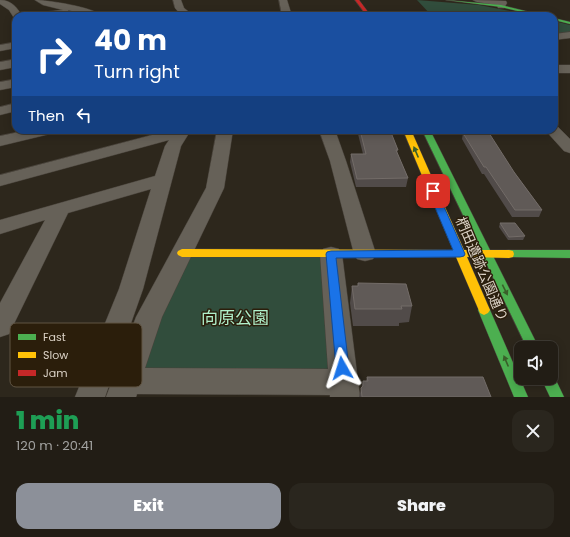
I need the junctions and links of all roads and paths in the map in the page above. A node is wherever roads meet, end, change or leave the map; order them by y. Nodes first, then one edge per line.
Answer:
1 (176, 0) edge
2 (283, 0) edge
3 (448, 0) edge
4 (477, 0) edge
5 (40, 1) edge
6 (67, 2) dead end
7 (353, 2) edge
8 (1, 4) edge
9 (501, 6) junction
10 (16, 8) edge
11 (83, 9) junction
12 (62, 12) edge
13 (89, 12) edge
14 (182, 12) edge
15 (286, 12) edge
16 (356, 12) edge
17 (364, 12) edge
18 (527, 12) edge
19 (558, 20) edge
20 (570, 23) edge
21 (570, 35) edge
22 (558, 37) edge
23 (558, 38) edge
24 (570, 42) edge
25 (12, 46) edge
26 (0, 48) edge
27 (12, 64) edge
28 (0, 66) edge
29 (558, 69) edge
30 (570, 69) edge
31 (12, 84) edge
32 (0, 86) edge
33 (12, 108) edge
34 (0, 111) edge
35 (31, 134) edge
36 (171, 134) edge
37 (180, 134) edge
38 (224, 134) edge
39 (328, 134) edge
40 (409, 134) edge
41 (428, 134) edge
42 (557, 134) edge
43 (0, 141) edge
44 (570, 148) edge
45 (164, 179) junction
46 (0, 181) edge
47 (60, 210) junction
48 (0, 227) edge
49 (182, 253) junction
50 (331, 254) junction
51 (365, 254) junction
52 (460, 254) junction
53 (487, 254) junction
54 (570, 254) edge
55 (118, 323) edge
56 (0, 327) edge
57 (142, 337) edge
58 (530, 341) edge
59 (551, 385) edge
60 (94, 387) edge
61 (124, 389) edge
62 (345, 390) edge
63 (90, 397) edge
64 (521, 397) edge
65 (557, 397) edge

1 - 14 street
2 - 15 street
3 - 9 street
4 - 9 street
5 - 6 street
5 - 11 street
7 - 16 street
7 - 17 street
8 - 10 street
9 - 18 street
11 - 12 street
11 - 13 street
19 - 20 street
21 - 22 street
23 - 24 street
25 - 26 street
27 - 28 street
29 - 30 street
31 - 32 street
33 - 34 street
35 - 43 street
36 - 46 street
37 - 45 street
38 - 49 street
39 - 51 street
52 -> 40 street, 椚田遺跡公園通り
41 - 53 street, 椚田遺跡公園通り
42 - 44 street
45 - 47 street
45 - 55 street
47 - 48 street
47 - 56 street
49 - 50 street
49 - 57 street
50 - 51 street
50 - 62 street
51 - 52 street
52 - 53 street
64 -> 52 street, 椚田遺跡公園通り
53 - 54 street
53 -> 58 street, 椚田遺跡公園通り
59 - 65 street
60 - 63 street
61 - 62 street

